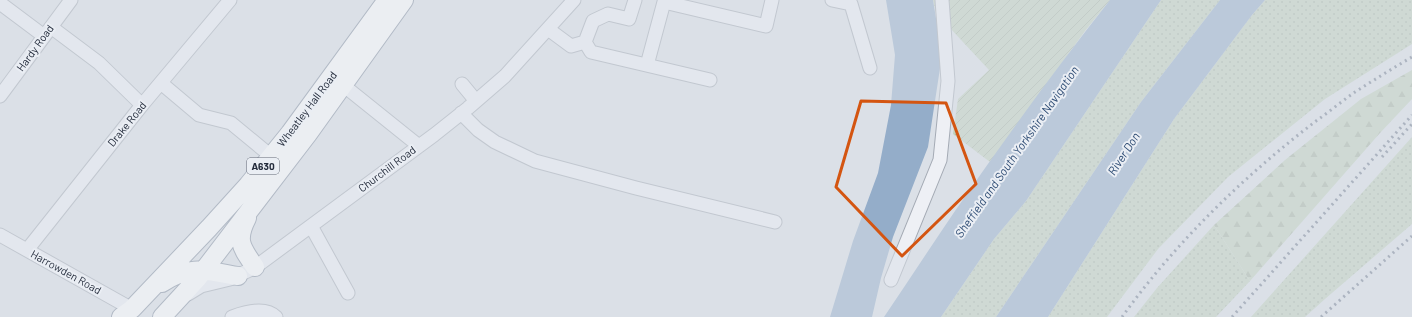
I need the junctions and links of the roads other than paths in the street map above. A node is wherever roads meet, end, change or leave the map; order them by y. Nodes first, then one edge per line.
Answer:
1 (71, 0) edge
2 (230, 0) edge
3 (387, 0) edge
4 (404, 0) edge
5 (574, 0) edge
6 (635, 0) edge
7 (772, 0) edge
8 (832, 0) edge
9 (942, 0) edge
10 (660, 1) edge
11 (0, 3) edge
12 (548, 29) junction
13 (47, 32) junction
14 (585, 42) junction
15 (648, 65) junction
16 (870, 68) dead end
17 (710, 80) dead end
18 (161, 83) junction
19 (462, 84) dead end
20 (343, 85) junction
21 (0, 96) edge
22 (476, 101) junction
23 (142, 105) junction
24 (462, 113) junction
25 (419, 146) junction
26 (271, 156) junction
27 (254, 205) junction
28 (775, 222) dead end
29 (311, 226) junction
30 (0, 235) edge
31 (27, 250) junction
32 (255, 267) junction
33 (203, 270) junction
34 (238, 276) junction
35 (891, 280) dead end
36 (348, 293) dead end
37 (175, 303) junction
38 (130, 309) edge
39 (162, 317) edge
40 (232, 317) edge
41 (276, 317) edge

1 - 13 street, Hardy Road
2 - 18 street, Drake Road
3 - 26 highway, Wheatley Hall Road / A630
4 - 20 highway, Wheatley Hall Road / A630
5 - 12 street, Churchill Road
6 - 14 street
7 - 10 street
8 - 16 street
9 - 35 street
10 - 15 street
11 - 13 street
12 - 14 street
12 - 22 street, Churchill Road
13 - 21 street, Hardy Road
13 - 23 street
14 - 15 street
15 - 17 street
18 - 23 street, Drake Road
18 - 26 street
19 - 22 street
20 - 25 street
20 - 27 highway, Wheatley Hall Road / A630
22 - 24 street, Churchill Road
23 - 31 street, Drake Road
24 - 25 street, Churchill Road
24 - 28 street
25 - 29 street, Churchill Road
26 - 38 highway, Wheatley Hall Road / A630
27 - 32 highway
27 - 33 highway, Wheatley Hall Road / A630
29 - 32 street, Churchill Road
29 - 36 street
30 - 31 street, Harrowden Road
31 - 38 street, Harrowden Road
32 - 34 street, Churchill Road
33 - 34 highway
33 - 37 highway, Wheatley Hall Road / A630
33 - 38 highway
34 - 37 street, Churchill Road
37 - 39 highway, Wheatley Hall Road / A630
40 - 41 street

